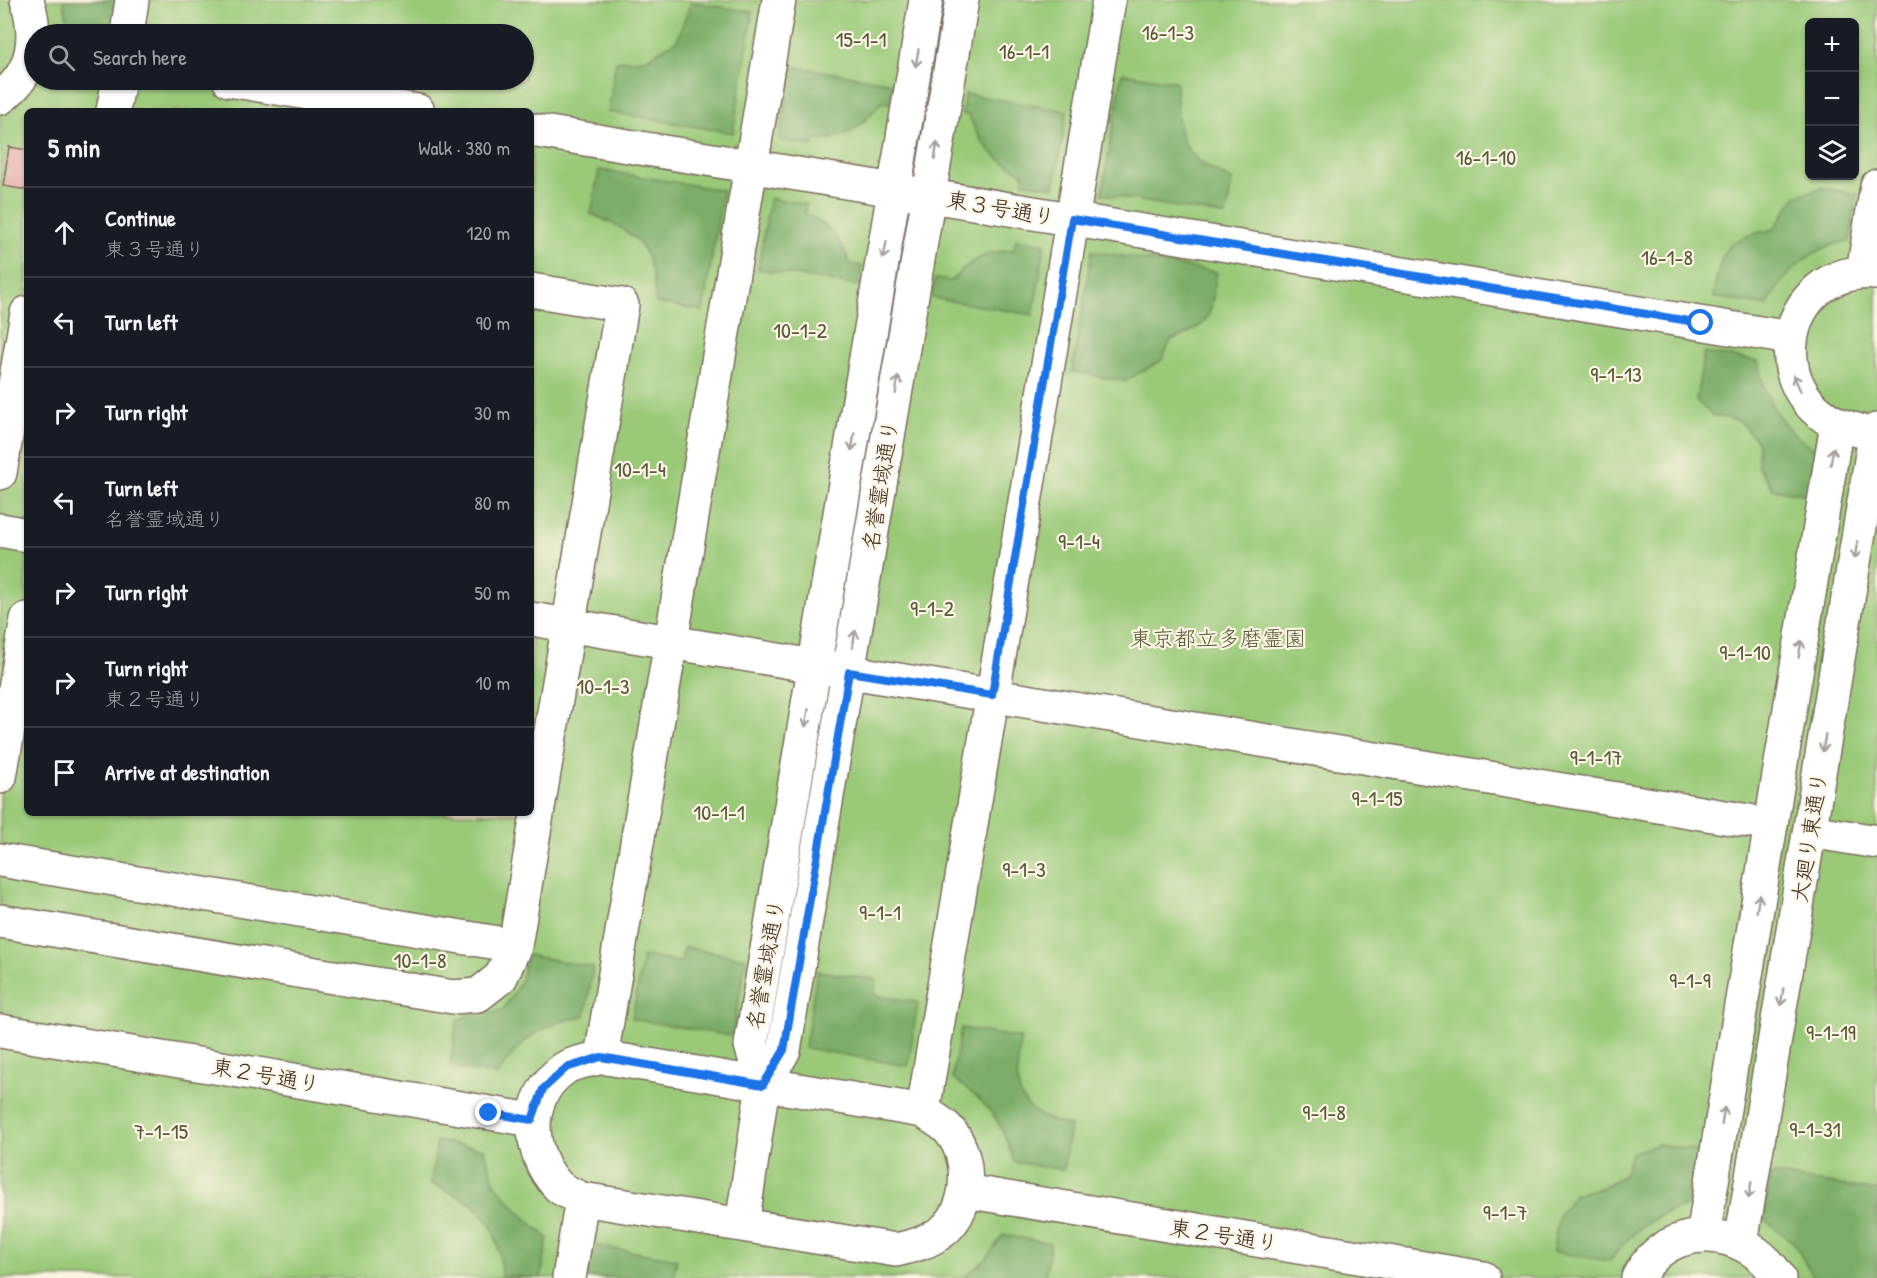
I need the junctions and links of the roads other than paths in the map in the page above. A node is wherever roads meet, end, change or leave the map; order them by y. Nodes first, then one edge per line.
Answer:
1 (27, 0) edge
2 (132, 0) edge
3 (779, 0) edge
4 (927, 0) edge
5 (962, 0) edge
6 (1109, 0) edge
7 (34, 24) edge
8 (128, 24) edge
9 (24, 73) edge
10 (117, 90) edge
11 (290, 90) edge
12 (0, 98) edge
13 (114, 108) edge
14 (400, 108) edge
15 (534, 130) edge
16 (752, 166) junction
17 (1877, 186) edge
18 (895, 190) junction
19 (929, 195) junction
20 (1072, 219) junction
21 (1870, 273) edge
22 (534, 290) edge
23 (24, 331) edge
24 (1790, 338) junction
25 (1837, 424) junction
26 (1877, 430) edge
27 (0, 473) edge
28 (0, 530) edge
29 (24, 534) edge
30 (534, 619) edge
31 (568, 625) junction
32 (24, 637) edge
33 (671, 643) junction
34 (815, 667) junction
35 (849, 672) junction
36 (1793, 693) junction
37 (992, 695) junction
38 (1831, 700) junction
39 (0, 777) edge
40 (1749, 821) dead end
41 (1810, 831) junction
42 (1877, 842) edge
43 (0, 860) edge
44 (0, 921) edge
45 (515, 946) junction
46 (1749, 953) junction
47 (1789, 959) junction
48 (0, 1031) edge
49 (601, 1057) junction
50 (763, 1085) junction
51 (923, 1111) junction
52 (532, 1120) junction
53 (965, 1191) junction
54 (582, 1199) junction
55 (742, 1225) junction
56 (1703, 1236) junction
57 (1741, 1243) junction
58 (894, 1264) edge
59 (569, 1278) edge
60 (1483, 1278) edge
61 (1638, 1278) edge
62 (1779, 1278) edge

1 - 7 lane
2 - 8 lane
3 - 16 lane
4 -> 18 lane, 名誉霊域通り
19 -> 5 lane, 名誉霊域通り
6 - 20 lane
9 - 12 lane
10 - 13 lane
11 - 14 lane
15 - 16 lane, 東３号通り
16 - 18 lane, 東３号通り
16 - 33 lane
17 - 21 lane
18 - 19 lane, 東３号通り
18 -> 34 lane, 名誉霊域通り
19 - 20 lane, 東３号通り
35 -> 19 lane, 名誉霊域通り
20 - 24 lane, 東３号通り
20 - 37 lane
21 - 24 lane
22 - 31 lane
23 - 27 lane
25 -> 24 lane
25 - 26 lane
36 -> 25 lane, 大廻り東通り
26 -> 38 lane, 大廻り東通り
28 - 29 lane
30 - 31 lane
31 - 33 lane
31 - 45 lane
32 - 39 lane
33 - 34 lane
33 - 49 lane
34 - 35 lane
34 -> 50 lane, 名誉霊域通り
35 - 37 lane
35 - 50 lane, 名誉霊域通り
36 - 38 lane
46 -> 36 lane, 大廻り東通り
37 - 40 lane
37 - 51 lane
38 -> 41 lane, 大廻り東通り
41 - 42 lane
41 - 47 lane, 大廻り東通り
43 - 45 lane
44 - 45 lane
46 - 47 lane
56 -> 46 lane, 大廻り東通り
47 -> 57 lane, 大廻り東通り
48 - 52 lane, 東２号通り
49 - 50 lane
49 - 52 lane
50 - 51 lane
50 - 55 lane
51 - 53 lane
52 - 54 lane
53 - 58 lane
53 - 60 lane, 東２号通り
54 - 55 lane
54 - 59 lane
55 - 58 lane
56 - 57 lane
56 - 61 lane
57 - 62 lane

